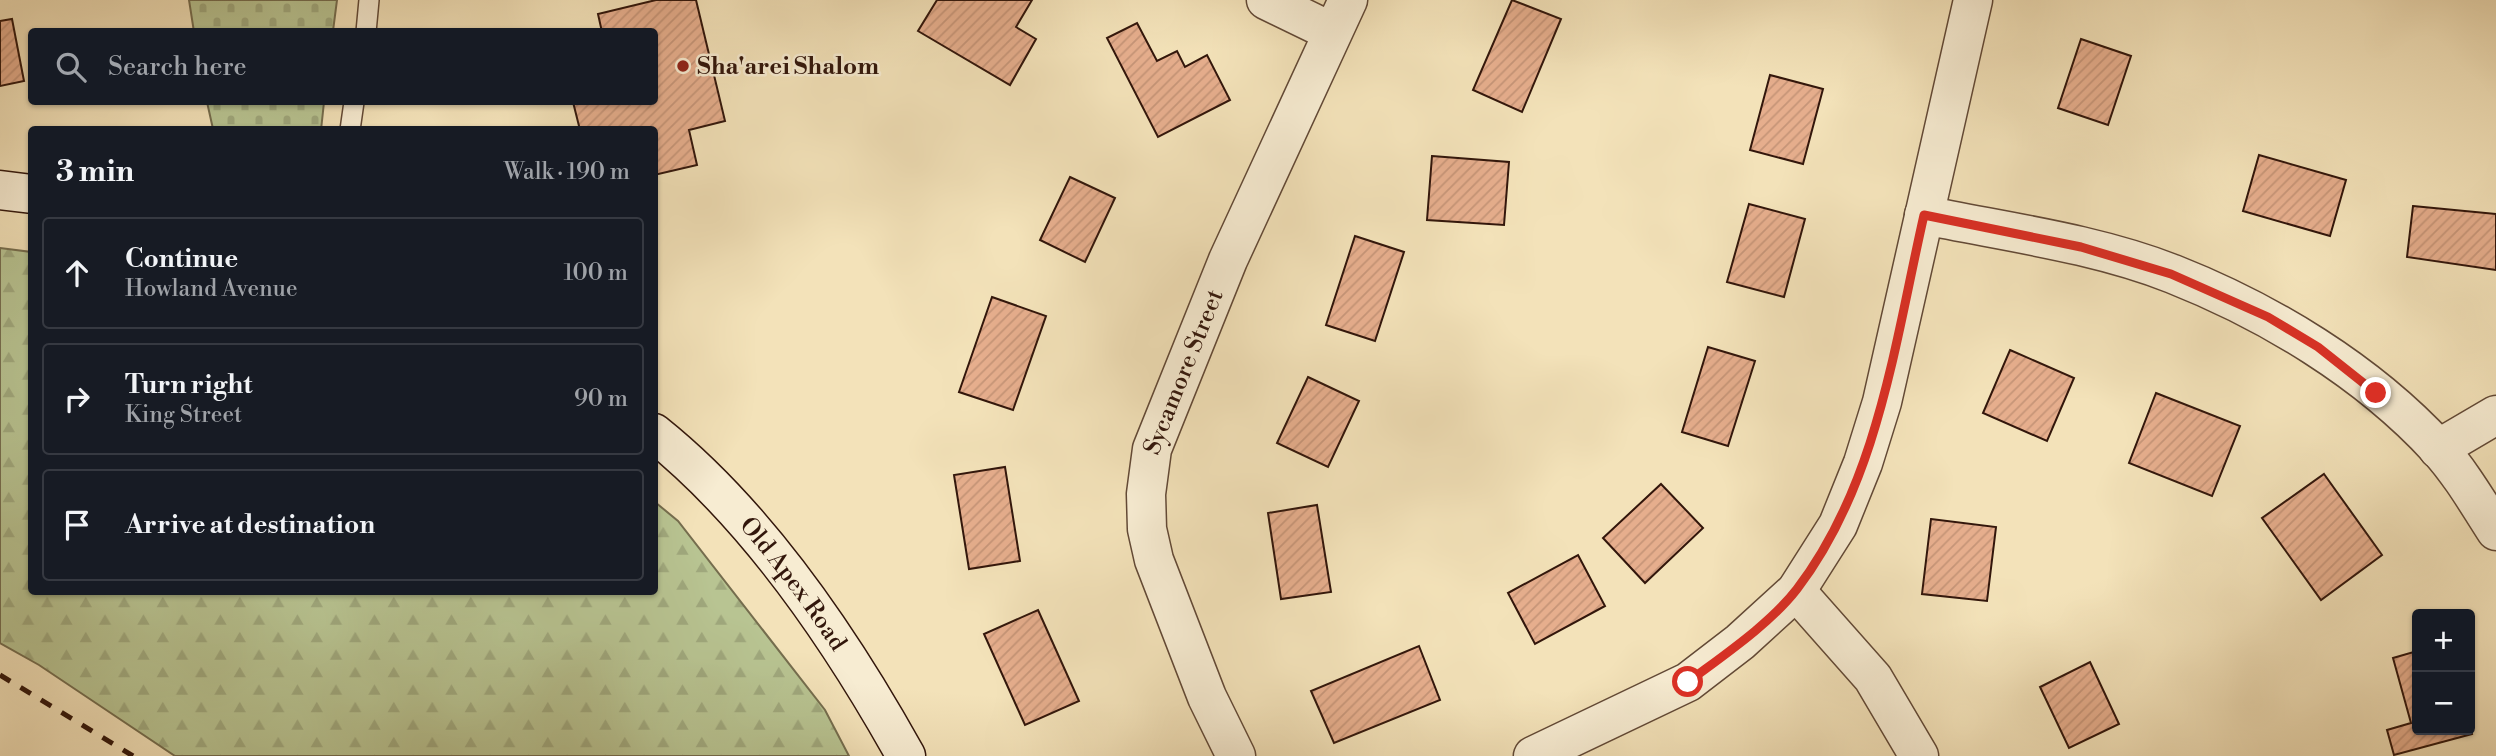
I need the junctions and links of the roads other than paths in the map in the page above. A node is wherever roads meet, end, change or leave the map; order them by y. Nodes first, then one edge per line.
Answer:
1 (369, 0) edge
2 (1266, 0) edge
3 (1972, 0) edge
4 (1340, 16) edge
5 (366, 28) edge
6 (354, 105) edge
7 (351, 126) edge
8 (0, 190) edge
9 (28, 194) edge
10 (1924, 215) junction
11 (2496, 415) edge
12 (658, 437) edge
13 (2438, 449) junction
14 (2496, 531) edge
15 (1796, 591) junction
16 (906, 756) edge
17 (1236, 756) edge
18 (1533, 756) edge
19 (1919, 756) edge

1 - 5 lane
2 - 4 street
3 - 10 street
4 - 17 street, Sycamore Street
6 - 7 lane
8 - 9 street
10 - 13 street
10 - 15 street
11 - 13 street
12 - 16 street, Old Apex Road
13 - 14 street
15 - 18 street
15 - 19 street

